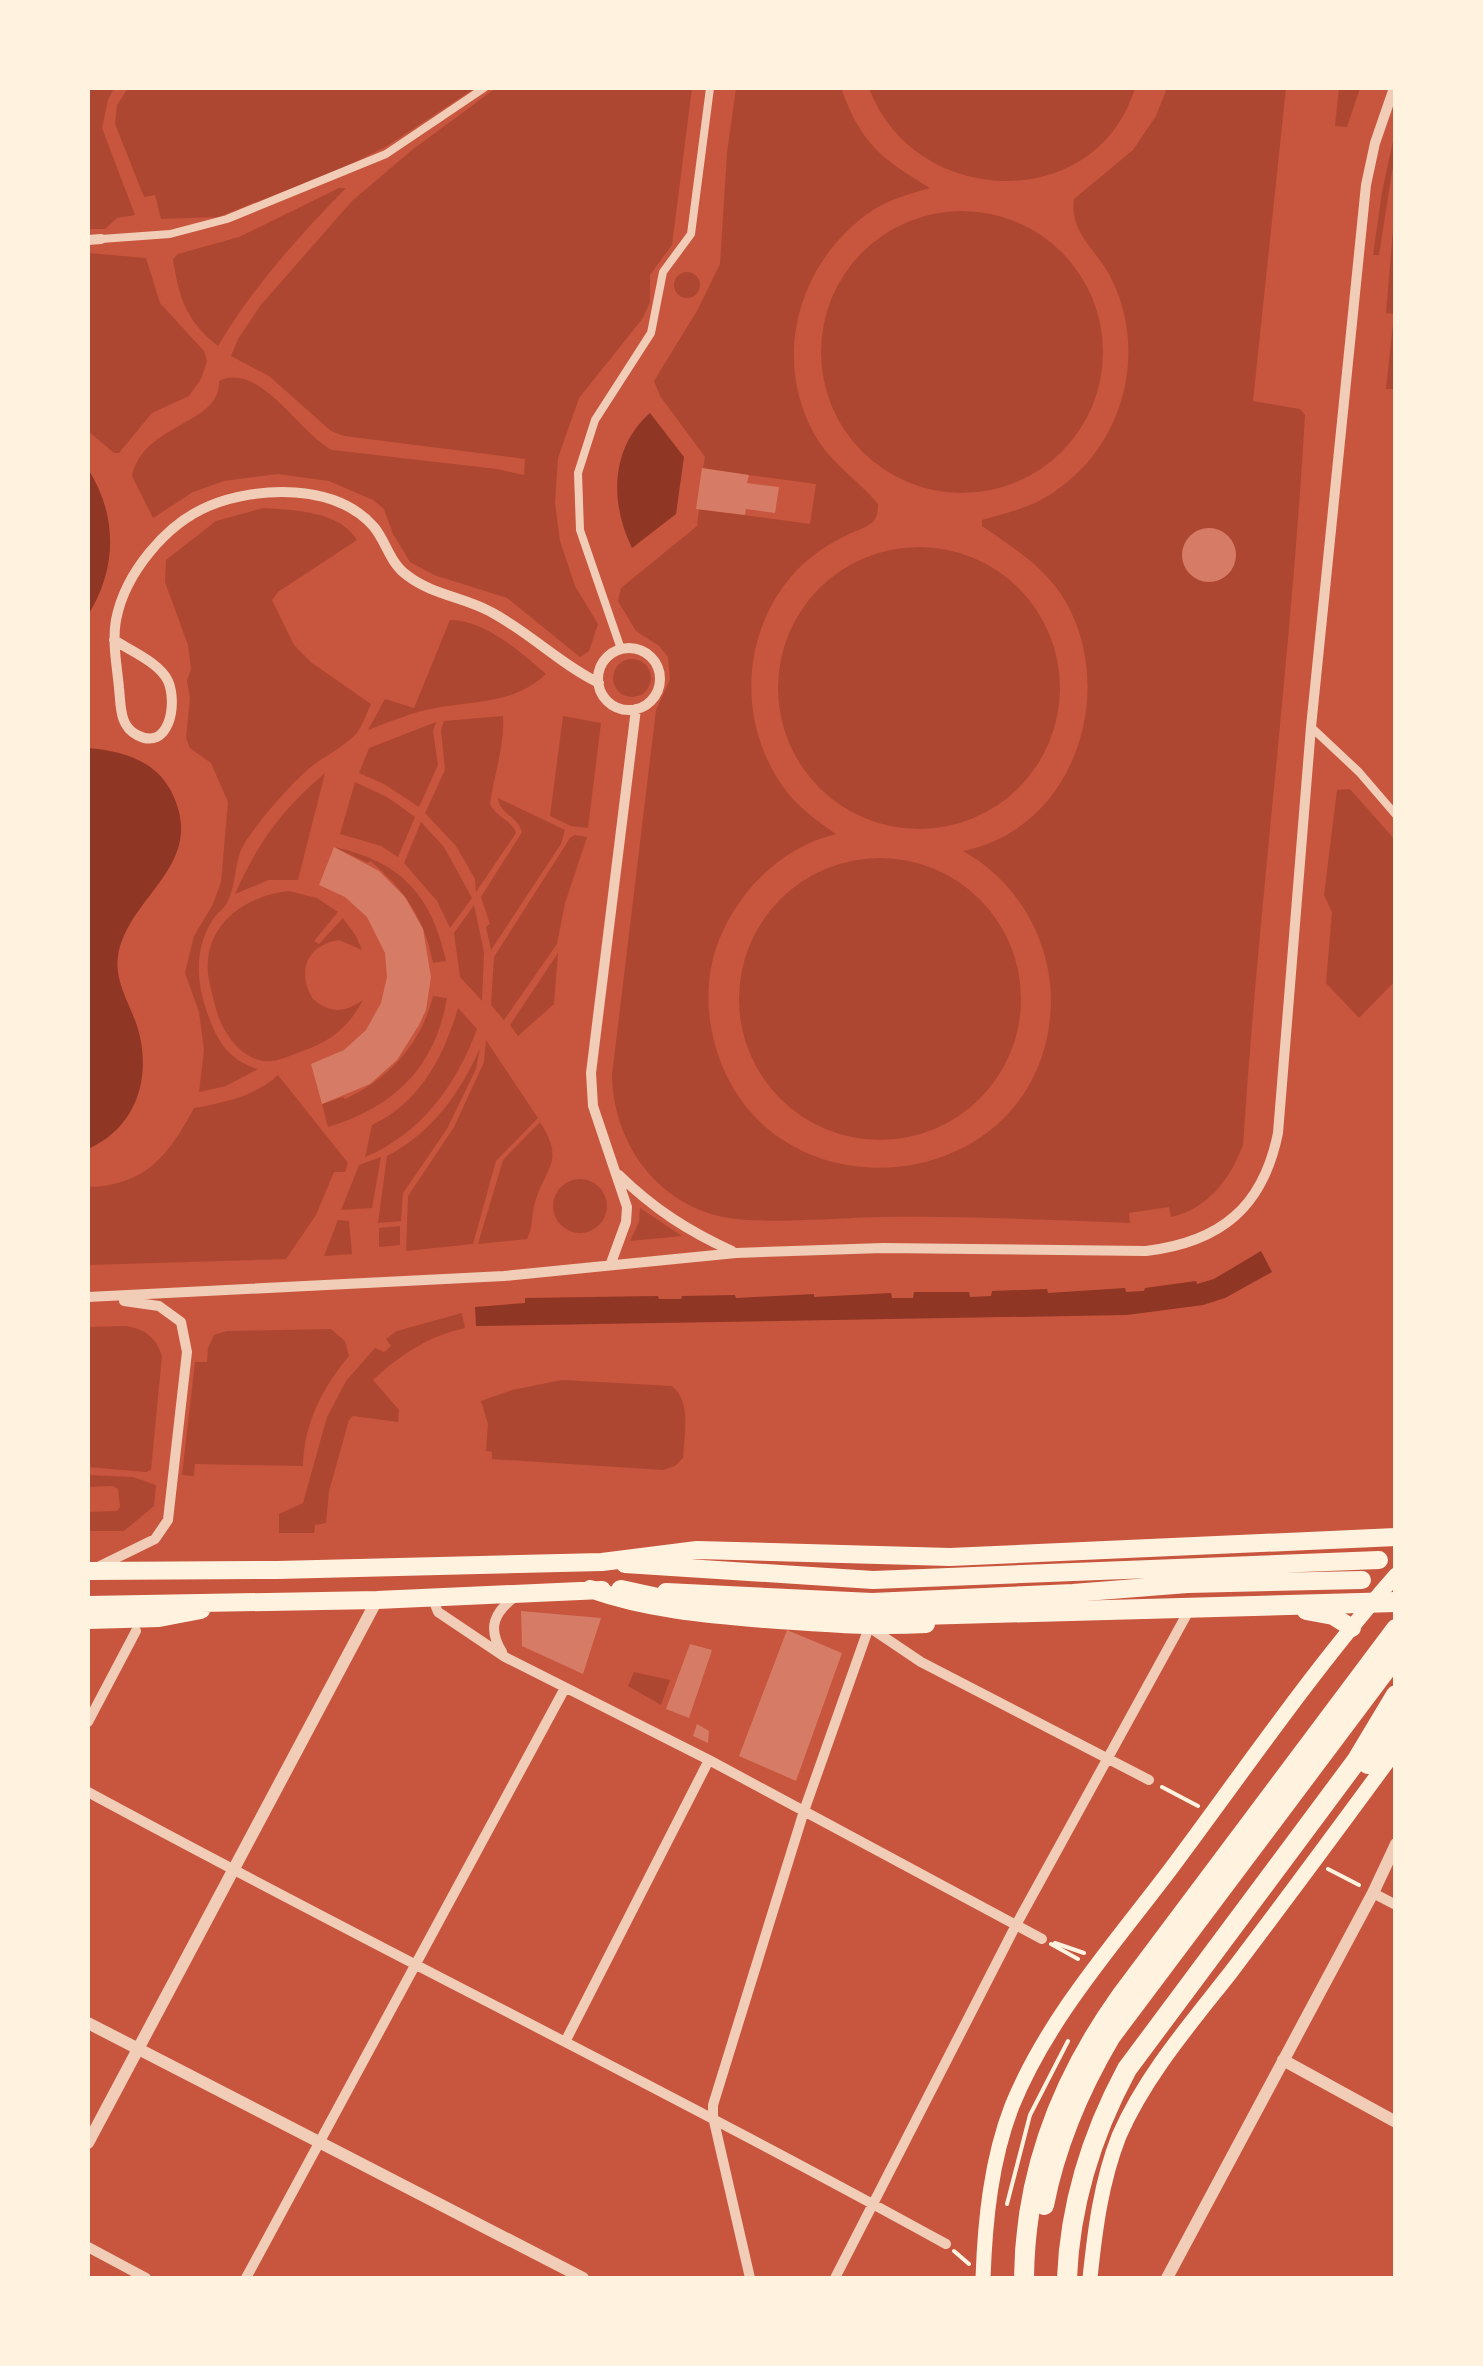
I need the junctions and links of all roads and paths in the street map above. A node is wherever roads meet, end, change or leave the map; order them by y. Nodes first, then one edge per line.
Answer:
1 (484, 88) edge
2 (710, 88) edge
3 (1394, 88) edge
4 (101, 239) joint
5 (88, 240) edge
6 (114, 640) junction
7 (621, 649) junction
8 (599, 683) junction
9 (636, 709) junction
10 (1311, 727) junction
11 (1396, 815) edge
12 (615, 1170) junction
13 (736, 1253) junction
14 (611, 1264) junction
15 (90, 1297) edge
16 (1396, 1538) edge
17 (1379, 1560) dead end
18 (602, 1562) junction
19 (88, 1571) edge
20 (1396, 1575) edge
21 (1362, 1580) dead end
22 (590, 1589) junction
23 (621, 1590) junction
24 (521, 1592) junction
25 (432, 1597) junction
26 (378, 1600) junction
27 (1396, 1602) edge
28 (218, 1603) junction
29 (88, 1605) edge
30 (1188, 1614) junction
31 (870, 1619) junction
32 (88, 1620) edge
33 (1352, 1628) junction
34 (1396, 1630) edge
35 (136, 1631) dead end
36 (1396, 1656) edge
37 (505, 1657) junction
38 (565, 1688) junction
39 (1396, 1695) edge
40 (88, 1722) edge
41 (1396, 1727) edge
42 (1396, 1750) edge
43 (1108, 1758) junction
44 (709, 1760) junction
45 (1150, 1780) joint
46 (88, 1792) edge
47 (804, 1811) junction
48 (1211, 1813) junction
49 (1396, 1844) edge
50 (1315, 1862) junction
51 (234, 1872) junction
52 (1373, 1893) junction
53 (1396, 1906) edge
54 (1016, 1925) junction
55 (1042, 1939) junction
56 (1102, 1959) junction
57 (1078, 1960) dead end
58 (414, 1966) junction
59 (88, 2022) edge
60 (564, 2042) junction
61 (139, 2050) junction
62 (1283, 2060) junction
63 (713, 2117) junction
64 (1396, 2122) edge
65 (88, 2142) edge
66 (318, 2142) junction
67 (873, 2204) junction
68 (946, 2244) joint
69 (88, 2247) edge
70 (983, 2277) edge
71 (146, 2278) edge
72 (246, 2278) edge
73 (584, 2278) edge
74 (750, 2278) edge
75 (835, 2278) edge
76 (1024, 2278) edge
77 (1035, 2278) edge
78 (1067, 2278) edge
79 (1077, 2278) edge
80 (1090, 2278) edge
81 (1168, 2278) edge

1 - 4 street
2 - 7 street
3 - 10 street
4 - 5 street
6 - 6 street
6 - 8 street
7 - 8 street
7 - 9 street
8 - 9 street
9 - 12 street
10 - 11 street
10 - 13 street
12 - 13 street
12 - 14 street
13 - 14 street
14 - 15 street
15 - 19 street
16 - 18 main road
17 - 18 main road
18 - 19 main road
20 - 33 main road
21 - 23 main road
22 - 23 main road
22 - 24 main road
22 - 31 main road
23 - 31 highway
24 - 25 main road
24 - 37 street
25 - 26 main road
25 - 37 street
26 - 28 main road
26 - 51 street
27 - 31 highway
28 - 29 main road
28 - 32 main road
30 - 31 main road
30 - 33 main road
30 - 43 street
31 - 43 street
31 - 47 street
33 - 48 main road
34 - 76 highway
35 - 40 street
36 - 77 highway
37 - 38 street
38 - 44 street
38 - 58 street
39 - 78 highway
41 - 79 highway
42 - 50 main road
43 - 45 street
43 - 54 street
44 - 47 street
44 - 60 street
45 - 48 path
46 - 51 street
47 - 54 street
47 - 63 street
48 - 56 main road
49 - 52 street
50 - 52 path
50 - 80 main road
51 - 58 street
51 - 61 street
52 - 53 street
52 - 62 street
54 - 55 street
54 - 67 street
55 - 56 path
55 - 57 path
56 - 70 main road
58 - 60 street
58 - 66 street
59 - 61 street
60 - 63 street
61 - 65 street
61 - 66 street
62 - 64 street
62 - 81 street
63 - 67 street
63 - 74 street
66 - 72 street
66 - 73 street
67 - 68 street
67 - 75 street
68 - 70 path
69 - 71 street

